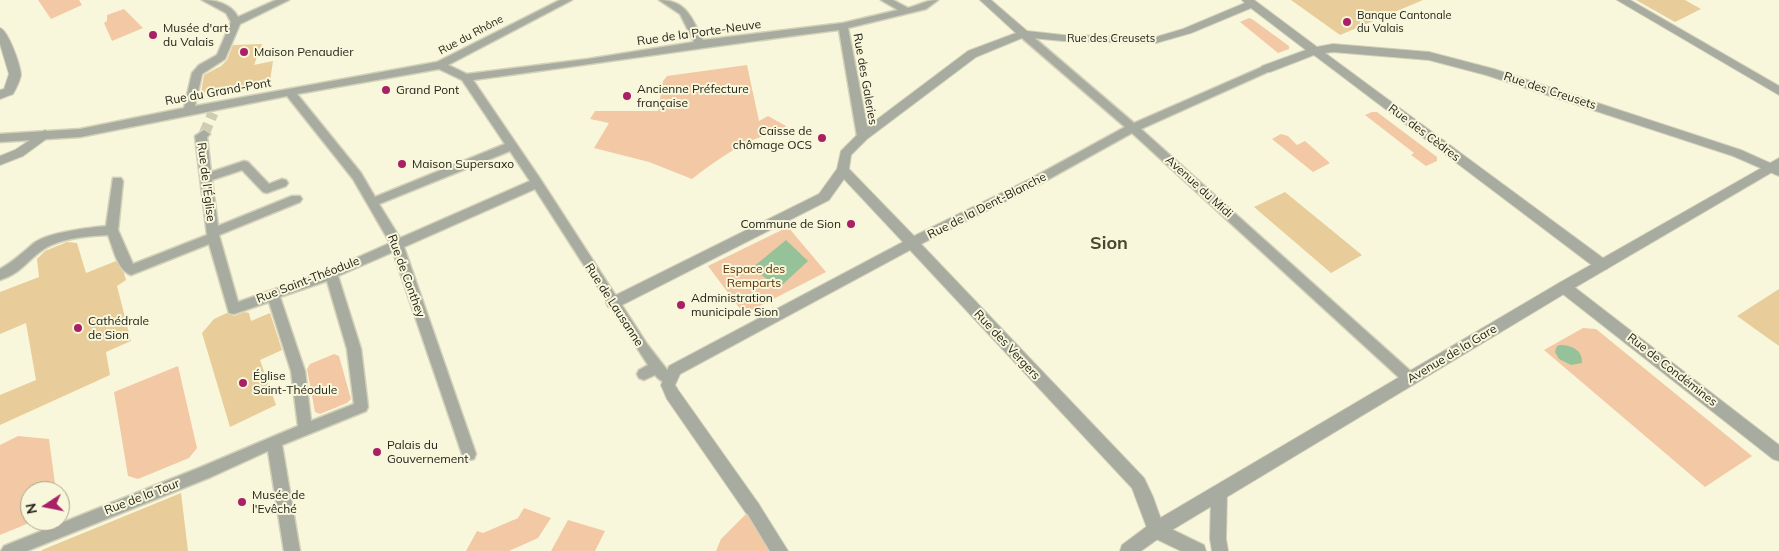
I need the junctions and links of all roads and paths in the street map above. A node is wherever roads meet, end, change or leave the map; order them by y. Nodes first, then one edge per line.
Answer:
1 (207, 0) edge
2 (284, 0) edge
3 (567, 0) edge
4 (664, 0) edge
5 (886, 0) edge
6 (934, 0) edge
7 (985, 0) edge
8 (1622, 0) edge
9 (1250, 2) edge
10 (905, 10) junction
11 (236, 22) junction
12 (843, 26) junction
13 (0, 31) edge
14 (1025, 36) junction
15 (700, 44) junction
16 (1314, 50) junction
17 (440, 65) junction
18 (1266, 69) joint
19 (466, 78) junction
20 (1779, 91) edge
21 (290, 93) junction
22 (0, 94) edge
23 (189, 110) junction
24 (1134, 128) junction
25 (45, 134) junction
26 (204, 134) tunnel mouth
27 (863, 136) junction
28 (0, 138) edge
29 (512, 146) junction
30 (0, 161) edge
31 (1776, 168) edge
32 (843, 170) junction
33 (206, 178) junction
34 (117, 180) dead end
35 (1036, 181) joint
36 (282, 183) dead end
37 (537, 183) junction
38 (296, 199) dead end
39 (373, 202) junction
40 (112, 230) junction
41 (213, 235) junction
42 (912, 243) junction
43 (397, 244) junction
44 (1602, 265) junction
45 (331, 274) junction
46 (0, 275) edge
47 (1564, 287) junction
48 (273, 294) junction
49 (613, 303) junction
50 (656, 367) junction
51 (644, 374) dead end
52 (670, 378) junction
53 (1410, 379) junction
54 (305, 430) junction
55 (274, 442) junction
56 (468, 454) dead end
57 (1779, 454) edge
58 (1219, 493) junction
59 (1156, 530) junction
60 (9, 551) edge
61 (292, 551) edge
62 (780, 551) edge
63 (1128, 551) edge
64 (1198, 551) edge
65 (1220, 551) edge

1 - 11 street
2 - 11 street
3 - 17 street, Rue du Rhône
4 - 15 street
5 - 10 street
6 - 10 street, Rue de la Porte-Neuve
7 - 14 street, Avenue du Midi
8 - 20 street
9 - 14 street, Rue des Creusets
9 - 16 street, Rue des Cèdres
10 - 12 street, Rue de la Porte-Neuve
11 - 23 street
12 - 15 street, Rue de la Porte-Neuve
12 - 27 street, Rue des Galeries
13 - 22 street
14 - 24 street, Avenue du Midi
14 - 27 street
15 - 19 street, Rue de la Porte-Neuve
16 - 18 street, Rue de la Dent-Blanche
16 - 31 street, Rue des Creusets
16 - 44 street, Rue des Cèdres
17 - 19 street, Rue de Lausanne
17 - 21 street, Rue du Grand-Pont
18 - 24 street, Rue de la Dent-Blanche
19 - 29 street, Rue de Lausanne
21 - 23 street, Rue du Grand-Pont
21 - 39 street, Rue de Conthey
23 - 25 street, Rue du Grand-Pont
24 - 35 street, Rue de la Dent-Blanche
24 - 53 street, Avenue du Midi
25 - 28 street, Rue du Grand-Pont
25 - 30 street
26 - 33 street, Rue de l'Église
27 - 32 street
29 - 37 street, Rue de Lausanne
29 - 39 street
31 - 44 street, Avenue de la Gare
32 - 42 street, Rue des Vergers
32 - 49 street
33 - 36 street
33 - 41 street, Rue de l'Église
34 - 40 street
35 - 42 street, Rue de la Dent-Blanche
37 - 43 street, Rue Saint-Théodule
37 - 49 street, Rue de Lausanne
38 - 41 street, Rue de l'Église
39 - 43 street, Rue de Conthey
40 - 41 street
40 - 46 street
41 - 48 street, Rue Saint-Théodule
42 - 52 street, Rue de la Dent-Blanche
42 - 59 street, Rue des Vergers
43 - 45 street, Rue Saint-Théodule
43 - 56 street, Rue de Conthey
44 - 47 street, Avenue de la Gare
45 - 48 street, Rue Saint-Théodule
45 - 54 street, Rue de la Tour
47 - 53 street, Avenue de la Gare
47 - 57 street, Rue de Condémines
48 - 54 street
49 - 50 street, Rue de Lausanne
50 - 51 street
50 - 52 street, Rue de Lausanne
52 - 62 street
53 - 58 street, Avenue de la Gare
54 - 55 street, Rue de la Tour
55 - 60 street, Rue de la Tour
55 - 61 street
58 - 59 street, Avenue de la Gare
58 - 65 street
59 - 63 street, Avenue de la Gare
59 - 64 street

